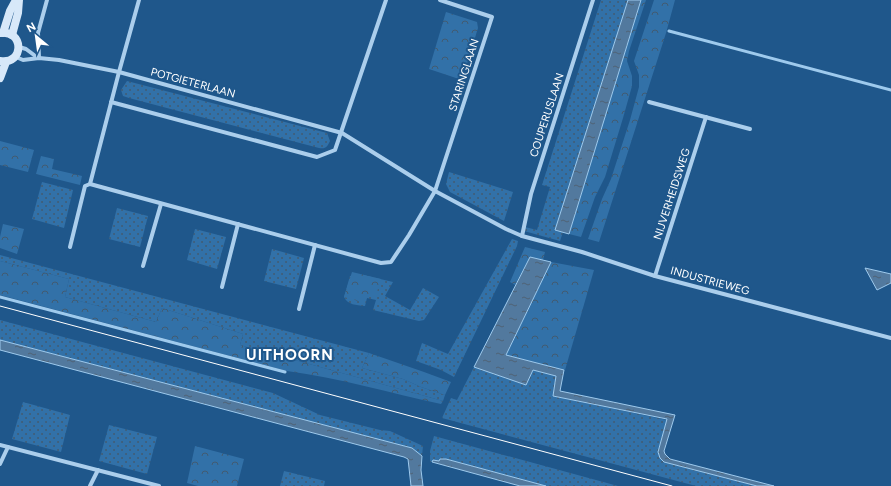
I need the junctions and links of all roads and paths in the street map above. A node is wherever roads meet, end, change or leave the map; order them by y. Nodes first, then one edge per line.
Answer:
1 (17, 0) edge
2 (47, 0) edge
3 (139, 0) edge
4 (386, 0) edge
5 (440, 0) edge
6 (593, 0) edge
7 (5, 34) edge
8 (19, 47) junction
9 (16, 56) junction
10 (39, 58) junction
11 (3, 62) edge
12 (119, 72) junction
13 (0, 78) edge
14 (111, 102) junction
15 (649, 102) dead end
16 (706, 117) junction
17 (750, 129) dead end
18 (342, 132) junction
19 (90, 184) junction
20 (435, 191) junction
21 (160, 204) junction
22 (238, 224) junction
23 (522, 236) junction
24 (526, 237) joint
25 (316, 245) junction
26 (70, 247) dead end
27 (143, 266) dead end
28 (656, 276) junction
29 (222, 287) dead end
30 (299, 308) dead end
31 (891, 338) edge
32 (0, 445) edge
33 (8, 447) junction
34 (0, 464) edge
35 (98, 470) junction
36 (90, 486) edge
37 (159, 486) edge

1 - 7 street
2 - 10 street
3 - 12 street
4 - 18 street
5 - 20 street, STARINGLAAN
6 - 23 street, COUPERUSLAAN
7 - 8 street
8 - 9 street
8 - 10 street, POTGIETERLAAN
9 - 10 street, POTGIETERLAAN
9 - 11 street
10 - 12 street, POTGIETERLAAN
11 - 13 street
12 - 14 street
12 - 18 street, POTGIETERLAAN
14 - 18 street
14 - 19 street
15 - 16 street
16 - 17 street
16 - 28 street, NIJVERHEIDSWEG
18 - 20 street, POTGIETERLAAN
19 - 21 street
19 - 26 street
20 - 23 street, POTGIETERLAAN
20 - 25 street
21 - 22 street
21 - 27 street
22 - 25 street
22 - 29 street
23 - 24 street, POTGIETERLAAN
24 - 28 street, INDUSTRIEWEG
25 - 30 street
28 - 31 street, INDUSTRIEWEG
32 - 33 street
33 - 34 street
33 - 35 street
35 - 36 street
35 - 37 street

